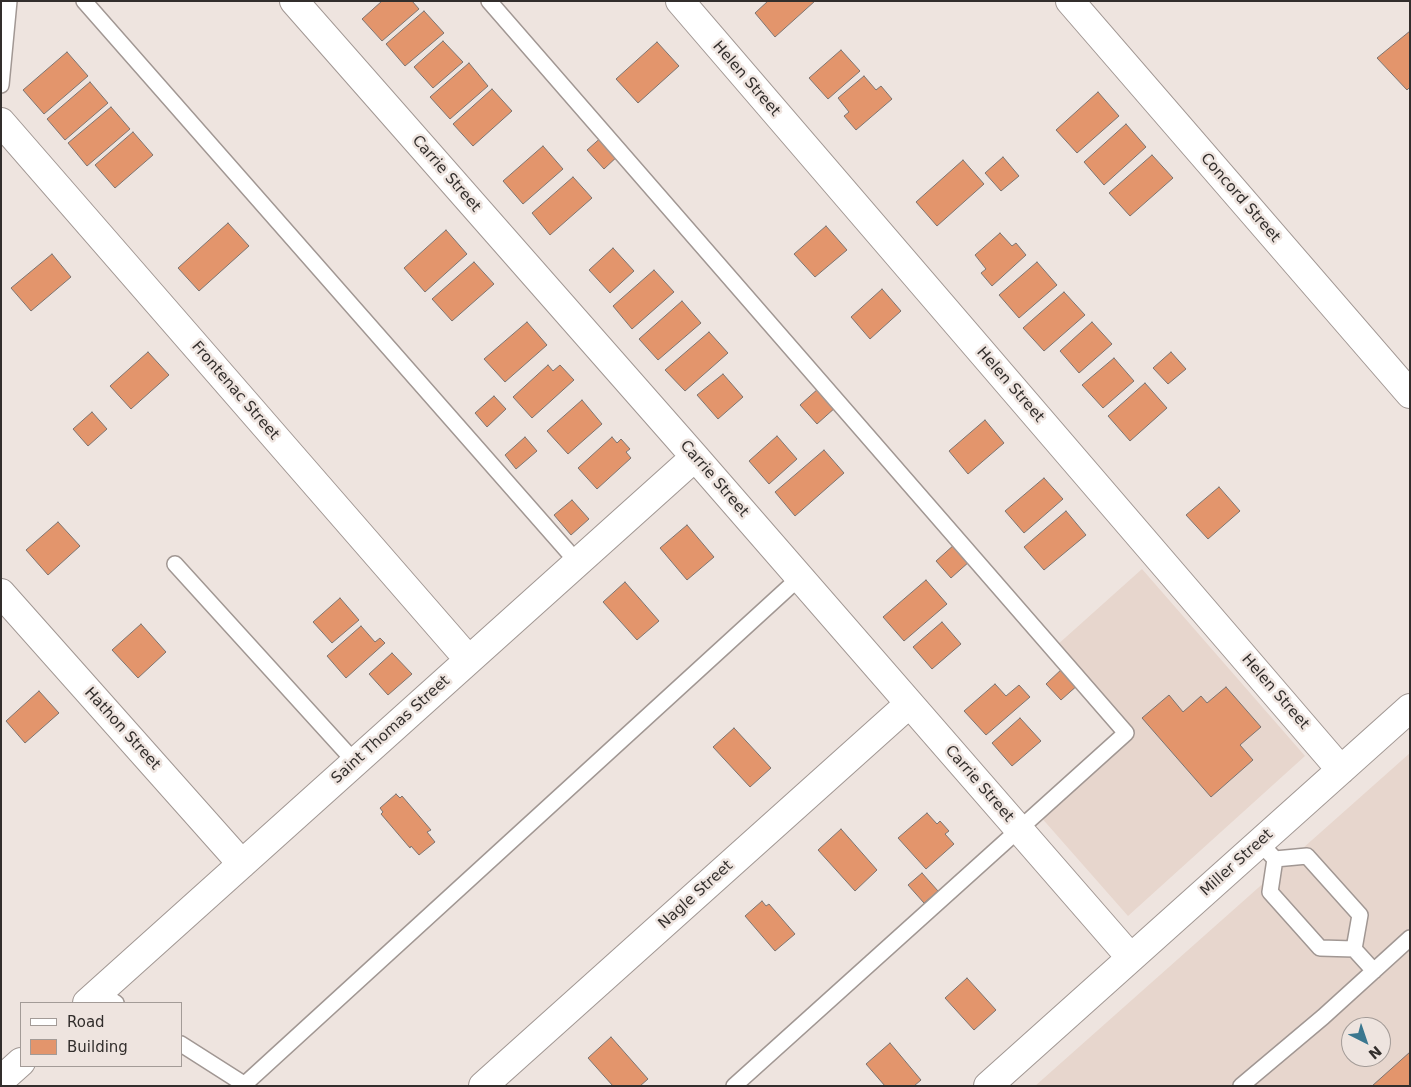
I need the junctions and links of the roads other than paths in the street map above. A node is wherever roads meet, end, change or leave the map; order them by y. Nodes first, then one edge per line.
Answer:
1 (9, 1) edge
2 (84, 1) edge
3 (294, 1) edge
4 (489, 1) edge
5 (680, 1) edge
6 (1070, 1) edge
7 (1, 85) edge
8 (1, 122) edge
9 (1410, 394) edge
10 (695, 457) junction
11 (578, 563) junction
12 (175, 564) dead end
13 (800, 578) junction
14 (1, 593) edge
15 (469, 660) junction
16 (909, 704) junction
17 (1410, 708) edge
18 (356, 762) junction
19 (1341, 770) junction
20 (1019, 830) junction
21 (1268, 851) junction
22 (242, 864) junction
23 (1410, 938) edge
24 (1354, 949) junction
25 (1130, 958) junction
26 (1374, 971) junction
27 (100, 1000) edge
28 (182, 1045) edge
29 (20, 1063) edge
30 (1, 1080) edge
31 (246, 1085) edge
32 (483, 1086) edge
33 (734, 1086) edge
34 (988, 1086) edge
35 (1241, 1086) edge

1 - 7 lane
2 - 11 lane
3 - 10 street, Carrie Street
4 - 20 lane
5 - 19 street, Helen Street
6 - 9 street, Concord Street
8 - 15 street, Frontenac Street
10 - 11 street, Saint Thomas Street
10 - 13 street, Carrie Street
11 - 15 street, Saint Thomas Street
12 - 18 lane
13 - 16 street, Carrie Street
13 - 31 lane
14 - 22 street, Hathon Street
15 - 18 street, Saint Thomas Street
16 - 20 street, Carrie Street
16 - 32 street, Nagle Street
17 - 19 street, Miller Street
18 - 22 street, Saint Thomas Street
19 - 21 street, Miller Street
20 - 25 street, Carrie Street
20 - 33 lane
21 - 24 lane
21 - 24 lane
21 - 25 street, Miller Street
22 - 27 street, Saint Thomas Street
23 - 26 lane
24 - 26 lane
25 - 34 street, Miller Street
26 - 35 lane
28 - 31 lane
29 - 30 street

